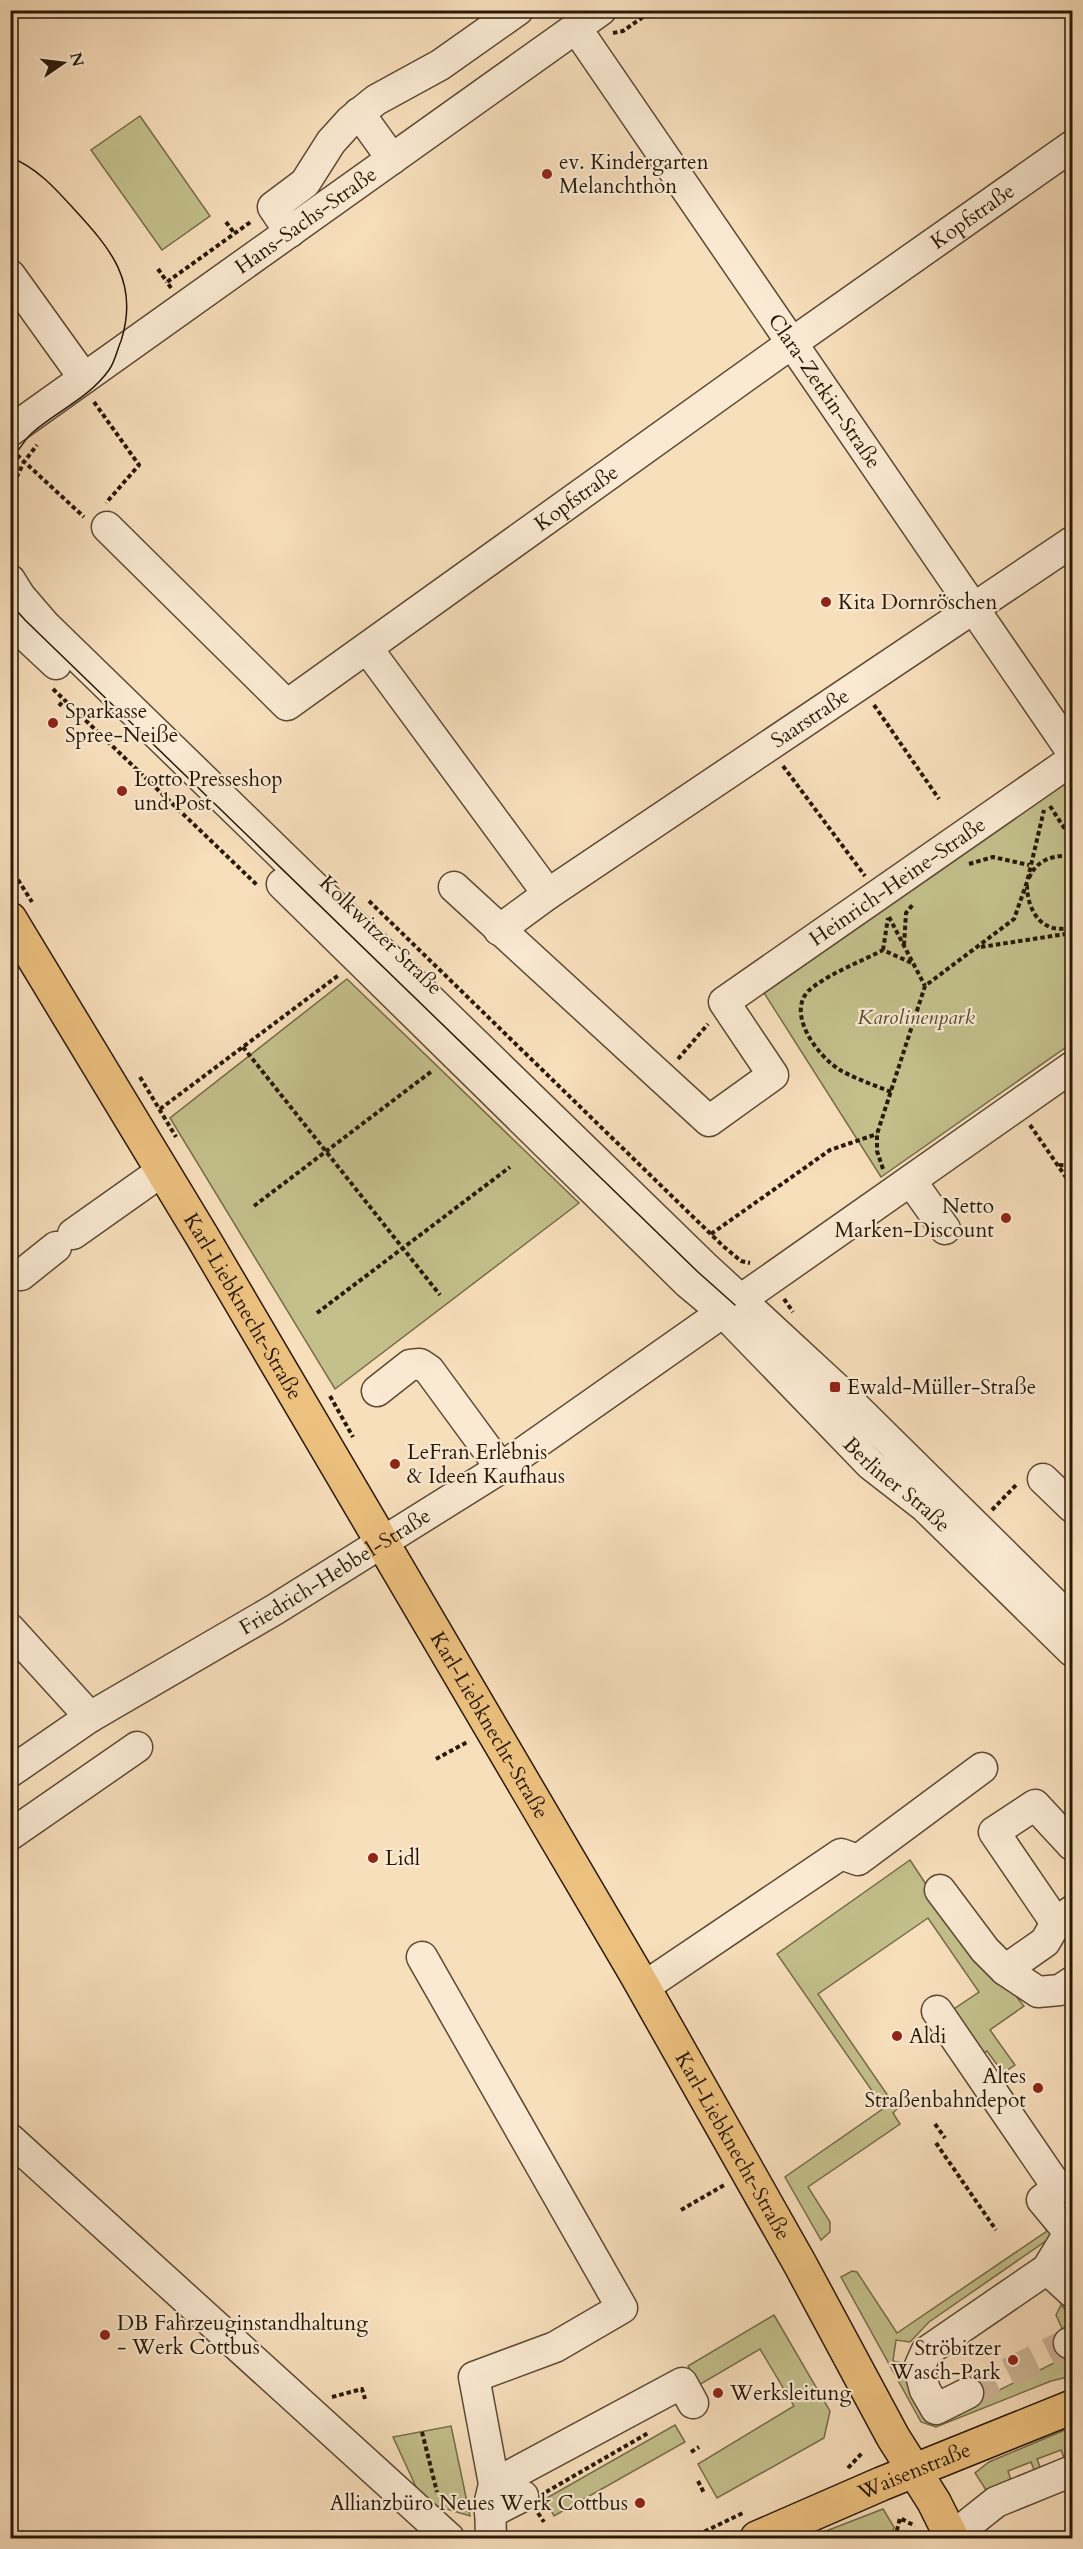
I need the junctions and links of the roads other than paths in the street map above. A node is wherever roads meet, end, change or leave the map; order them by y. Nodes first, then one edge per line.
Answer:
1 (601, 10) edge
2 (512, 15) edge
3 (576, 28) junction
4 (534, 58) junction
5 (440, 65) junction
6 (468, 105) junction
7 (359, 114) junction
8 (1072, 146) edge
9 (392, 159) junction
10 (290, 232) junction
11 (10, 274) edge
12 (792, 343) junction
13 (89, 390) junction
14 (10, 431) edge
15 (105, 516) road end
16 (1072, 542) edge
17 (10, 578) edge
18 (973, 608) junction
19 (10, 621) edge
20 (367, 648) junction
21 (1063, 717) edge
22 (1072, 752) edge
23 (1072, 760) edge
24 (454, 887) dead end
25 (548, 894) junction
26 (10, 919) edge
27 (499, 930) junction
28 (1072, 1067) edge
29 (162, 1171) junction
30 (904, 1186) junction
31 (945, 1229) dead end
32 (21, 1275) dead end
33 (739, 1302) junction
34 (377, 1391) dead end
35 (501, 1468) junction
36 (1044, 1479) road end
37 (1072, 1507) edge
38 (383, 1542) junction
39 (1072, 1611) edge
40 (1072, 1621) edge
41 (10, 1629) edge
42 (1072, 1634) edge
43 (1072, 1651) edge
44 (90, 1717) junction
45 (137, 1747) dead end
46 (982, 1768) dead end
47 (10, 1772) edge
48 (10, 1835) edge
49 (1072, 1845) edge
50 (813, 1851) dead end
51 (940, 1890) dead end
52 (1064, 1917) edge
53 (422, 1957) dead end
54 (1005, 1970) junction
55 (640, 1980) junction
56 (1072, 1982) edge
57 (937, 2011) dead end
58 (10, 2139) edge
59 (1071, 2234) edge
60 (1047, 2269) junction
61 (1072, 2292) edge
62 (968, 2393) tunnel mouth
63 (693, 2403) dead end
64 (1072, 2407) edge
65 (1072, 2471) edge
66 (914, 2472) junction
67 (494, 2484) junction
68 (533, 2500) road end
69 (489, 2532) edge
70 (449, 2538) edge
71 (757, 2538) edge
72 (950, 2538) edge

1 - 3 street, Hans-Sachs-Straße
2 - 4 street
2 - 5 street
3 - 4 street, Hans-Sachs-Straße
3 - 12 street, Clara-Zetkin-Straße
4 - 6 street, Hans-Sachs-Straße
5 - 6 street
5 - 7 street
6 - 9 street, Hans-Sachs-Straße
7 - 9 street
7 - 10 street
8 - 12 street, Kopfstraße
9 - 10 street, Hans-Sachs-Straße
10 - 13 street, Hans-Sachs-Straße
11 - 13 street
12 - 18 street, Clara-Zetkin-Straße
12 - 20 street, Kopfstraße
13 - 14 street, Hans-Sachs-Straße
15 - 20 street, Kopfstraße
16 - 18 street, Saarstraße
17 - 33 street
18 - 21 street, Clara-Zetkin-Straße
18 - 25 street, Saarstraße
19 - 33 street, Kolkwitzer Straße
20 - 25 street
21 - 22 street, Clara-Zetkin-Straße
23 - 27 street, Heinrich-Heine-Straße
24 - 27 street
25 - 27 street, Saarstraße
26 - 29 main road, Karl-Liebknecht-Straße
28 - 30 street
29 - 32 street
29 - 38 main road, Karl-Liebknecht-Straße
30 - 31 street
30 - 33 street
33 - 35 street, Friedrich-Hebbel-Straße
33 - 39 street, Berliner Straße
33 - 40 street
33 - 42 street
33 - 43 street, Berliner Straße
34 - 35 street
35 - 38 street, Friedrich-Hebbel-Straße
36 - 37 street
38 - 44 street, Friedrich-Hebbel-Straße
38 - 55 main road, Karl-Liebknecht-Straße
41 - 44 street
44 - 47 street, Friedrich-Hebbel-Straße
45 - 48 street
46 - 55 street
49 - 52 street
50 - 55 street
51 - 54 street
52 - 54 street
53 - 67 street
54 - 56 street
55 - 66 main road, Karl-Liebknecht-Straße
57 - 59 street
58 - 70 street
59 - 60 street
60 - 61 street
60 - 62 street
63 - 67 street
64 - 66 main road, Waisenstraße
65 - 72 street
66 - 71 main road, Waisenstraße
66 - 72 main road, Karl-Liebknecht-Straße
67 - 69 street
68 - 69 street

